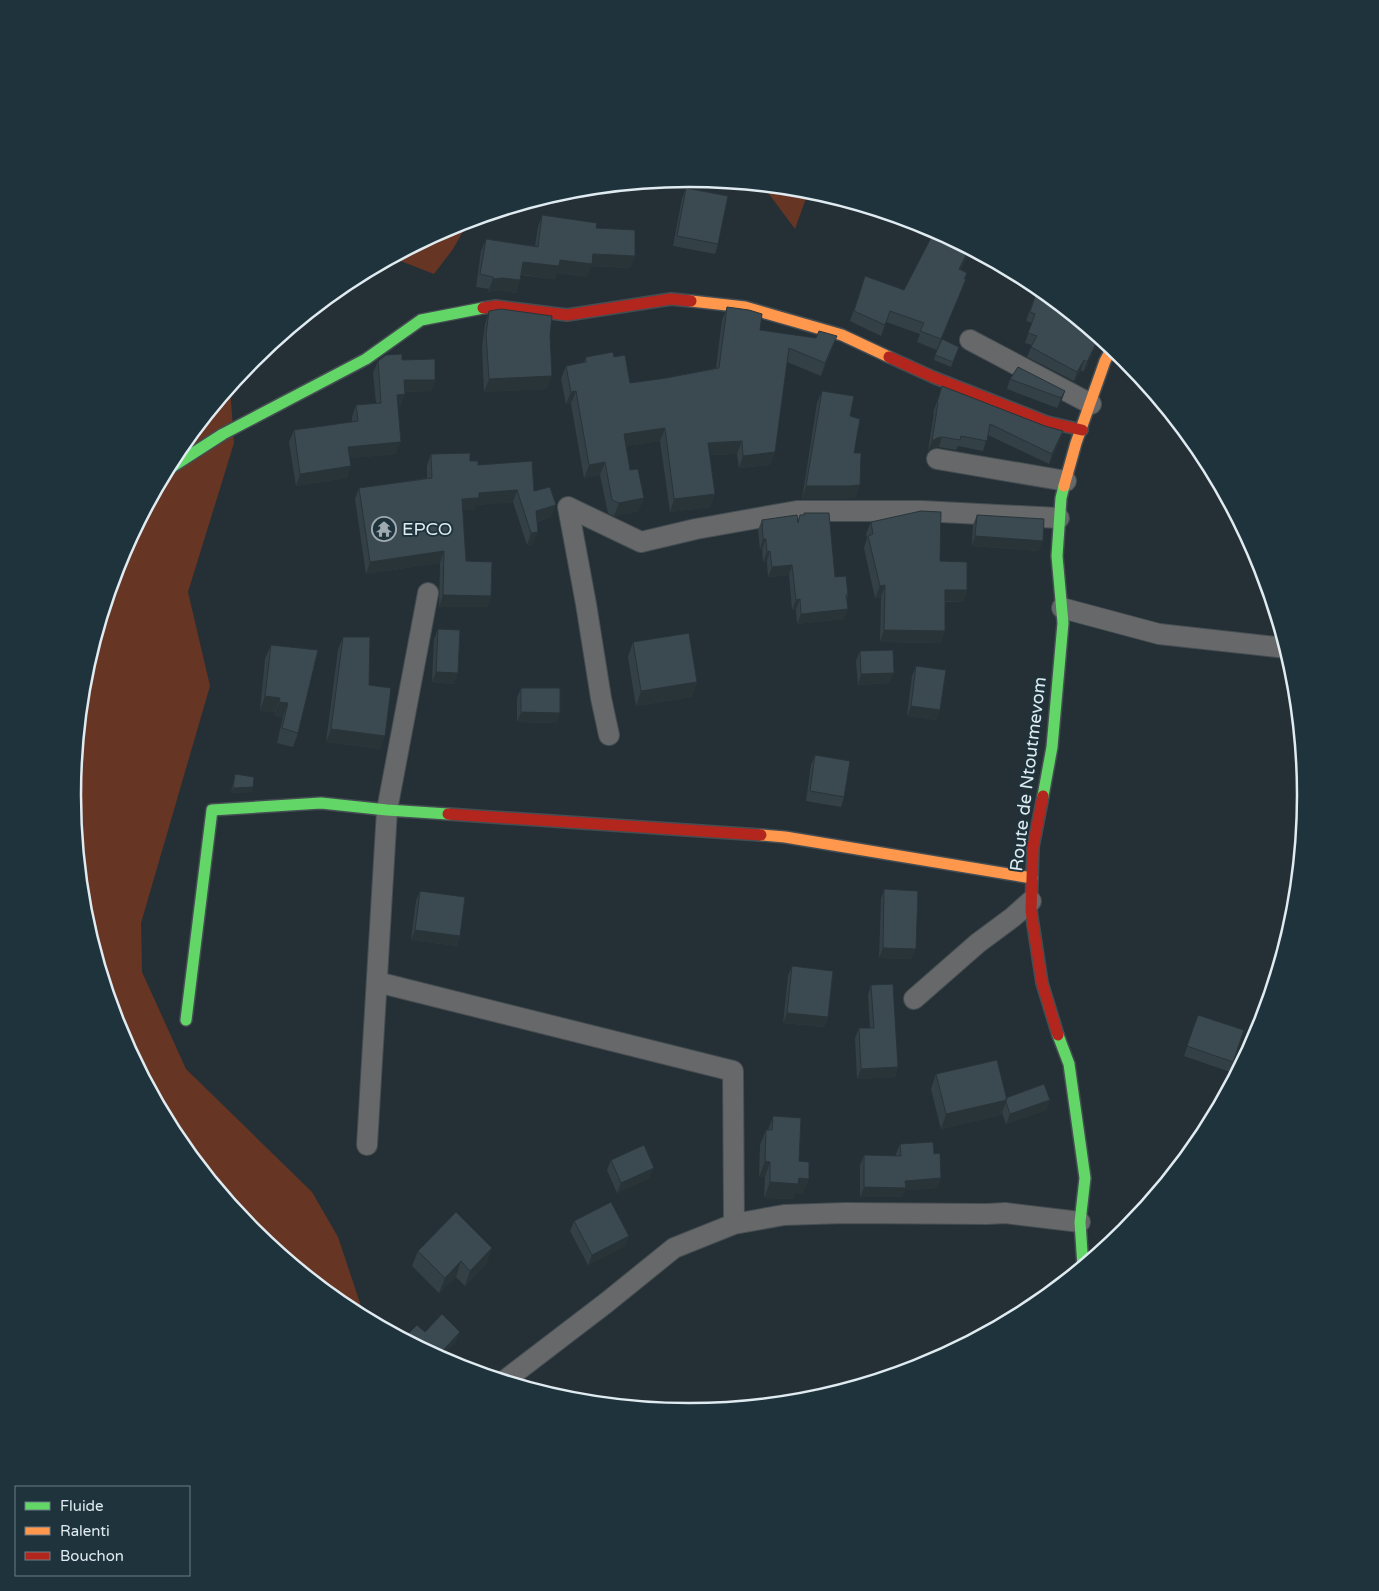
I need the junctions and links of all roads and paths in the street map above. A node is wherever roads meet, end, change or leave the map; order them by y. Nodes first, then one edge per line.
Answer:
1 (970, 340) dead end
2 (1109, 355) edge
3 (1091, 404) junction
4 (1082, 430) junction
5 (937, 459) dead end
6 (182, 461) edge
7 (1066, 481) junction
8 (1060, 518) junction
9 (428, 593) dead end
10 (1062, 608) junction
11 (1279, 647) edge
12 (610, 735) dead end
13 (387, 810) junction
14 (1032, 878) junction
15 (1031, 901) junction
16 (377, 982) junction
17 (914, 999) dead end
18 (186, 1020) dead end
19 (366, 1145) dead end
20 (1080, 1222) junction
21 (734, 1224) junction
22 (1083, 1260) edge
23 (510, 1376) edge

1 - 3 street
2 - 3 street, Route de Ntoutmevom
3 - 4 street, Route de Ntoutmevom
4 - 6 street
4 - 7 street, Route de Ntoutmevom
5 - 7 street
7 - 8 street, Route de Ntoutmevom
8 - 10 street, Route de Ntoutmevom
8 - 12 street
9 - 13 street
10 - 11 street
10 - 14 street, Route de Ntoutmevom
13 - 14 street
13 - 16 street
13 - 18 street
14 - 15 street, Route de Ntoutmevom
15 - 17 street
15 - 20 street, Route de Ntoutmevom
16 - 19 street
16 - 21 street
20 - 21 street
20 - 22 street, Route de Ntoutmevom
21 - 23 street

